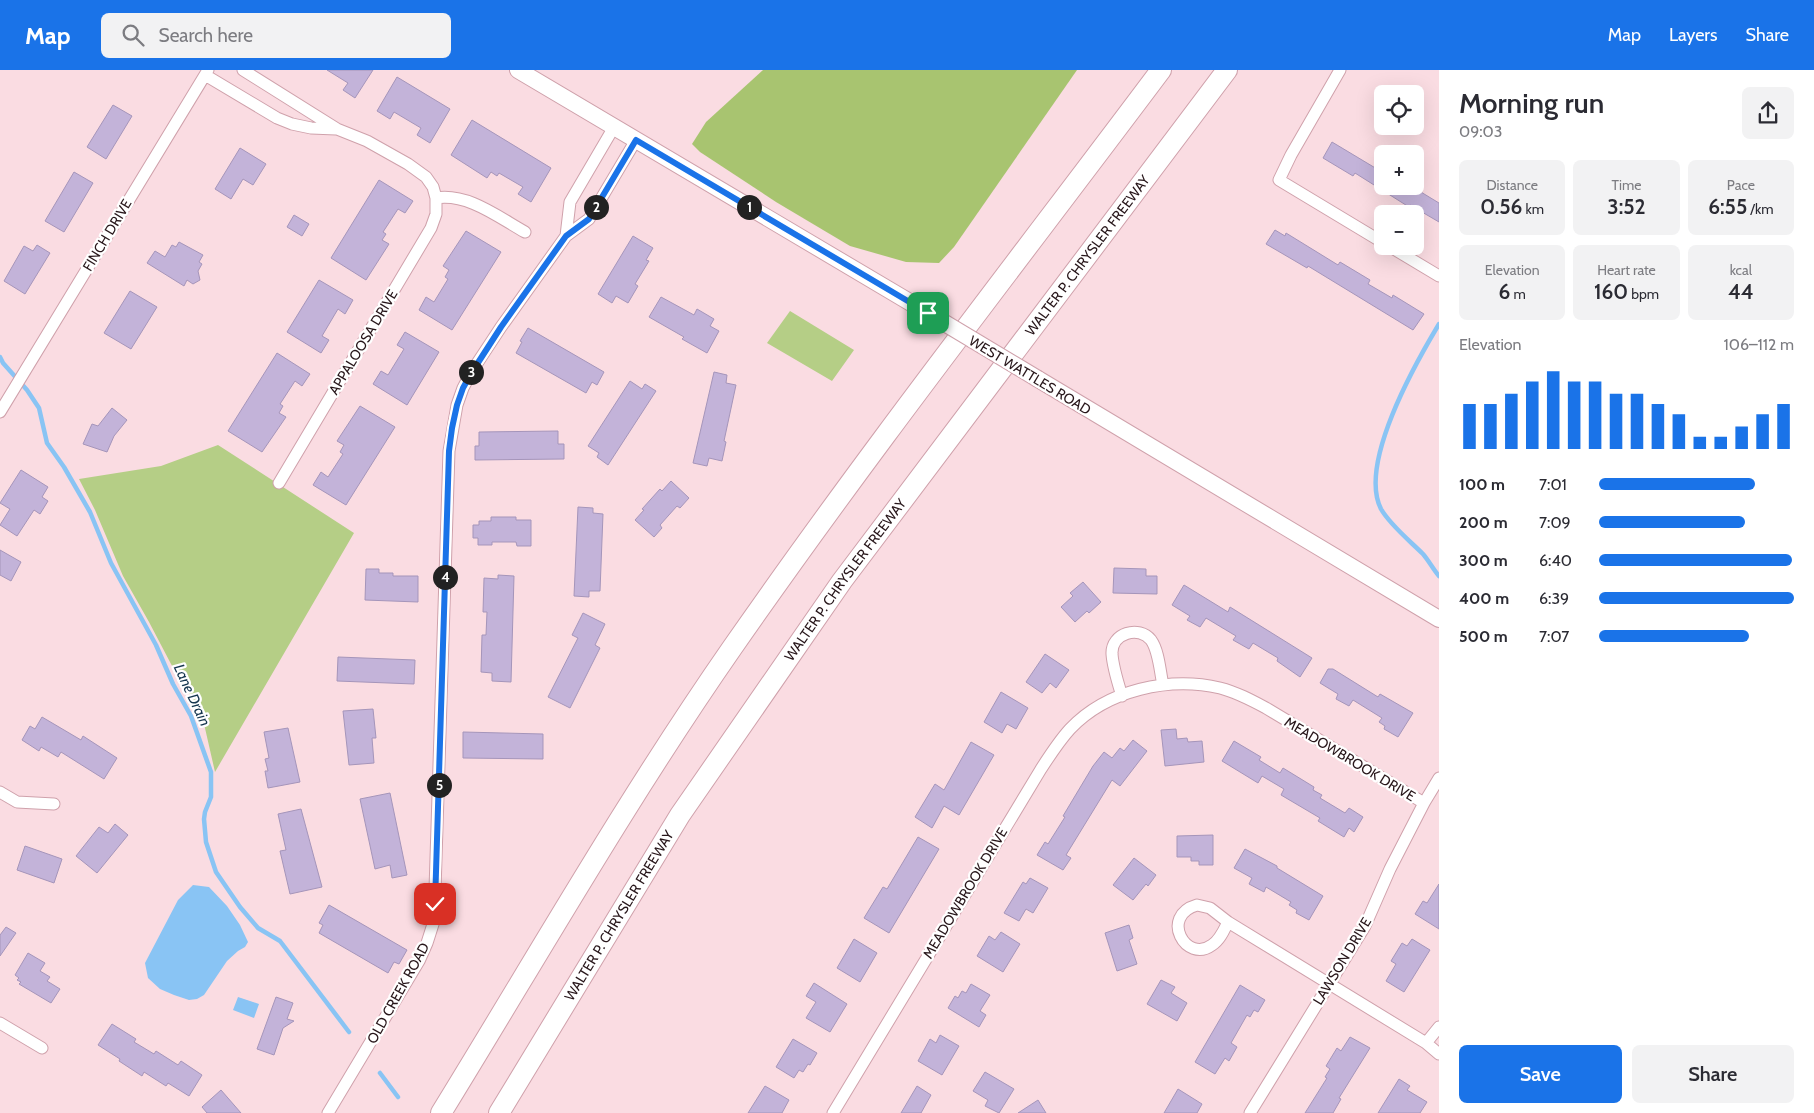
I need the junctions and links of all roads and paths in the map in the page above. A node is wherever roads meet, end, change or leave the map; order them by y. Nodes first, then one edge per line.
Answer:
1 (243, 70) edge
2 (518, 70) edge
3 (1161, 70) edge
4 (1227, 70) edge
5 (1340, 70) edge
6 (206, 72) edge
7 (614, 127) junction
8 (338, 129) junction
9 (636, 140) junction
10 (436, 198) junction
11 (525, 232) dead end
12 (566, 236) junction
13 (1374, 237) edge
14 (1404, 255) edge
15 (1439, 276) edge
16 (0, 412) edge
17 (279, 483) dead end
18 (1439, 619) edge
19 (1163, 685) junction
20 (1122, 696) junction
21 (1439, 778) edge
22 (0, 792) edge
23 (1424, 803) junction
24 (54, 804) dead end
25 (1228, 922) junction
26 (1328, 984) junction
27 (0, 1023) edge
28 (1439, 1027) edge
29 (1426, 1043) junction
30 (42, 1048) dead end
31 (1439, 1054) edge
32 (328, 1113) edge
33 (441, 1113) edge
34 (500, 1113) edge
35 (833, 1113) edge
36 (1250, 1113) edge

1 - 8 street
2 - 7 street, WEST WATTLES ROAD
3 - 33 highway
4 - 34 highway, WALTER P. CHRYSLER FREEWAY
5 - 13 street
6 - 8 street
6 - 16 street, FINCH DRIVE
7 - 9 street, WEST WATTLES ROAD
7 - 12 street, OLD CREEK ROAD
8 - 10 street
9 - 12 street, OLD CREEK ROAD
9 - 18 street, WEST WATTLES ROAD, bridge
10 - 11 street
10 - 17 street, APPALOOSA DRIVE
12 - 32 street, OLD CREEK ROAD
14 - 15 street
19 - 20 street, MEADOWBROOK DRIVE
19 - 20 street
19 - 23 street, MEADOWBROOK DRIVE
20 - 35 street, MEADOWBROOK DRIVE
21 - 23 street, LAWSON DRIVE
22 - 24 street
23 - 26 street, LAWSON DRIVE
25 - 25 street
25 - 26 street
26 - 29 street
26 - 36 street, LAWSON DRIVE
27 - 30 street
28 - 29 street
29 - 31 street

